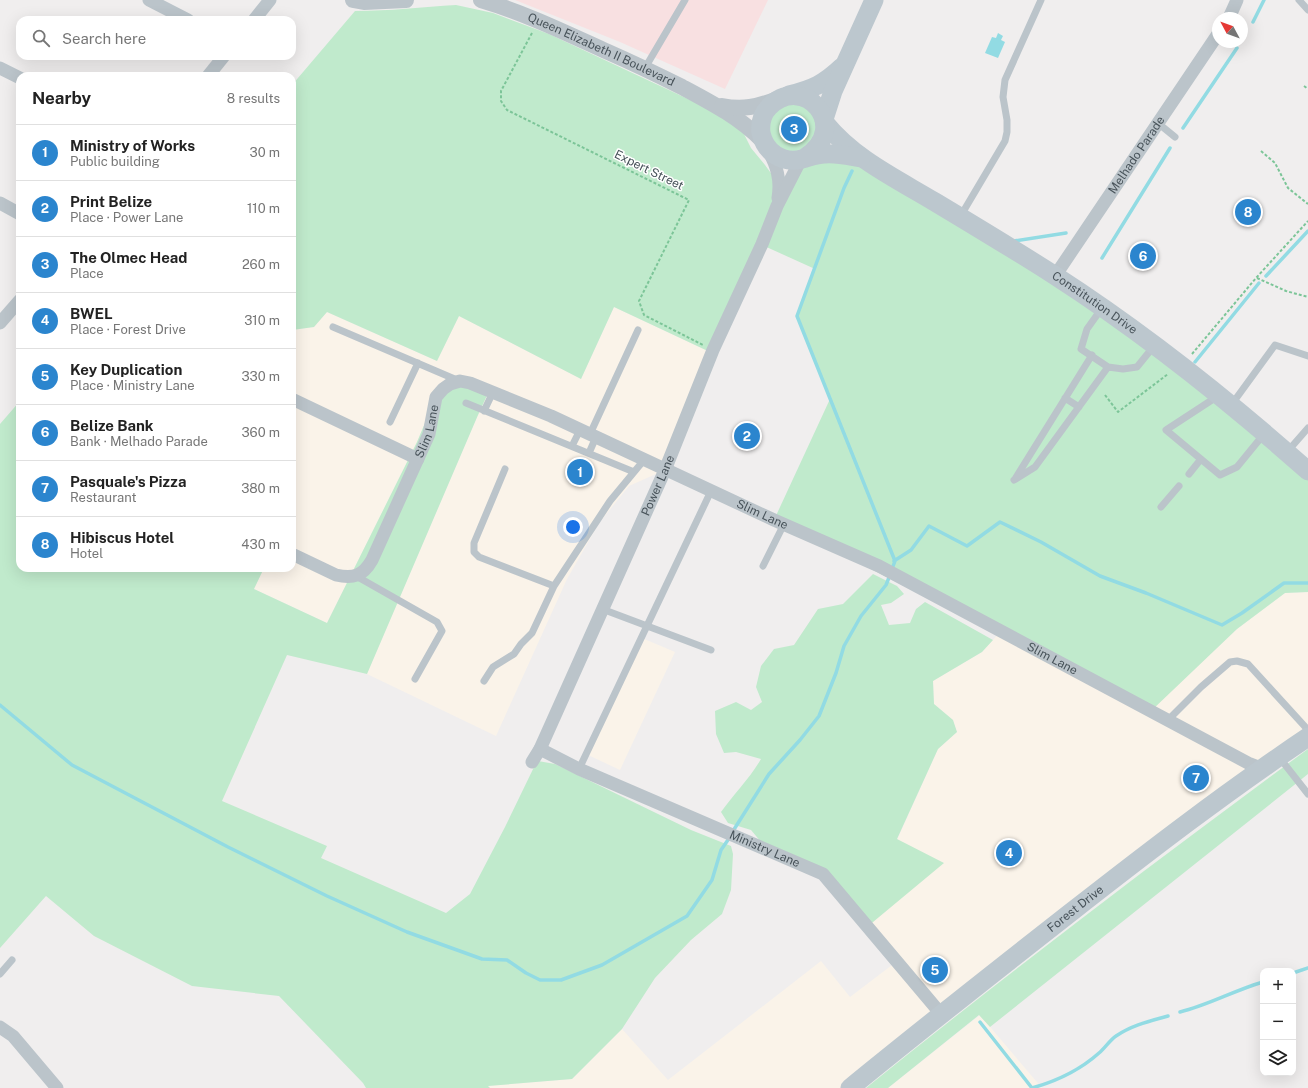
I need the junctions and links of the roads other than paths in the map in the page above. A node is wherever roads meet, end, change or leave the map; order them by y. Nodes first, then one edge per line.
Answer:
1 (150, 0) edge
2 (270, 0) edge
3 (353, 0) edge
4 (405, 0) edge
5 (481, 0) edge
6 (685, 0) edge
7 (874, 0) edge
8 (1041, 0) edge
9 (1237, 0) edge
10 (1299, 0) edge
11 (1308, 10) edge
12 (1232, 12) edge
13 (180, 16) edge
14 (257, 16) edge
15 (1212, 43) edge
16 (221, 60) edge
17 (847, 61) junction
18 (0, 68) edge
19 (645, 68) junction
20 (211, 72) edge
21 (16, 76) edge
22 (781, 98) junction
23 (718, 106) junction
24 (825, 121) junction
25 (1158, 124) junction
26 (1175, 137) dead end
27 (765, 145) junction
28 (804, 158) junction
29 (863, 159) junction
30 (0, 203) edge
31 (777, 206) junction
32 (16, 212) edge
33 (960, 217) junction
34 (1055, 276) junction
35 (16, 305) edge
36 (1102, 308) junction
37 (0, 323) edge
38 (333, 327) dead end
39 (638, 330) dead end
40 (1154, 346) junction
41 (1092, 355) junction
42 (1308, 356) edge
43 (418, 363) junction
44 (1108, 367) junction
45 (460, 381) junction
46 (493, 392) junction
47 (1065, 398) junction
48 (296, 401) edge
49 (1224, 401) junction
50 (466, 404) dead end
51 (1079, 406) junction
52 (484, 410) junction
53 (390, 422) dead end
54 (1047, 427) junction
55 (1308, 428) edge
56 (589, 434) junction
57 (1059, 434) junction
58 (1265, 434) junction
59 (572, 446) junction
60 (589, 453) junction
61 (1287, 453) junction
62 (418, 459) junction
63 (1201, 459) junction
64 (644, 460) junction
65 (505, 469) dead end
66 (665, 470) junction
67 (1308, 471) edge
68 (634, 472) junction
69 (1189, 474) dead end
70 (1179, 486) dead end
71 (711, 491) junction
72 (1161, 507) dead end
73 (784, 524) junction
74 (296, 556) edge
75 (763, 566) dead end
76 (356, 576) junction
77 (554, 586) junction
78 (602, 609) junction
79 (647, 626) junction
80 (711, 650) dead end
81 (415, 679) dead end
82 (484, 680) dead end
83 (1168, 720) junction
84 (1308, 730) edge
85 (1308, 737) edge
86 (540, 749) junction
87 (1279, 757) junction
88 (532, 762) dead end
89 (1262, 768) junction
90 (579, 769) junction
91 (1308, 794) edge
92 (12, 960) dead end
93 (0, 974) edge
94 (941, 1014) junction
95 (0, 1028) edge
96 (57, 1088) edge
97 (850, 1088) edge

1 - 13 street
2 - 14 street
3 - 4 street
5 - 19 street, Queen Elizabeth II Boulevard
6 - 19 lane
7 - 17 main road
8 - 33 lane
9 - 12 street
10 - 11 lane
15 - 25 street, Melhado Parade
16 - 20 street
17 - 22 main road
17 - 24 main road
18 - 21 street
19 - 23 street, Queen Elizabeth II Boulevard
22 - 23 street, Queen Elizabeth II Boulevard
22 - 24 main road
22 - 27 main road
23 - 27 street, Queen Elizabeth II Boulevard
24 - 28 main road
24 - 29 main road, Constitution Drive
25 - 26 lane
25 - 34 street, Melhado Parade
27 - 28 main road
27 - 31 street, Power Lane
28 - 29 main road, Constitution Drive
28 - 31 street, Power Lane
29 - 33 main road, Constitution Drive
30 - 32 street
31 - 66 street, Power Lane
33 - 34 main road, Constitution Drive
34 - 36 main road, Constitution Drive
35 - 37 street
36 - 40 main road, Constitution Drive
36 - 41 lane
38 - 43 lane
39 - 56 lane
40 - 44 lane
40 - 49 main road, Constitution Drive
41 - 44 lane
41 - 47 lane
42 - 49 lane
43 - 45 lane
43 - 53 lane
44 - 51 lane
45 - 46 street, Slim Lane
45 - 62 street, Slim Lane
46 - 52 lane
46 - 56 street, Slim Lane
47 - 51 lane
47 - 54 lane
48 - 62 street
49 - 58 main road, Constitution Drive
49 - 63 lane
50 - 52 lane
51 - 57 lane
52 - 59 lane
54 - 57 lane
54 - 57 lane
55 - 61 lane
56 - 59 lane
56 - 60 lane
56 - 64 street, Slim Lane
58 - 61 main road, Constitution Drive
58 - 63 lane
59 - 60 lane
60 - 68 lane
61 - 67 main road, Constitution Drive
62 - 76 street, Slim Lane
63 - 69 lane
64 - 66 street, Slim Lane
64 - 68 lane
65 - 77 lane
66 - 71 street, Slim Lane
66 - 78 street, Power Lane
68 - 77 lane
70 - 72 lane
71 - 73 street, Slim Lane
71 - 79 lane
73 - 75 lane
73 - 83 street, Slim Lane
74 - 76 street
76 - 81 lane
77 - 82 lane
78 - 79 lane
78 - 86 street, Power Lane
79 - 80 lane
79 - 90 lane
83 - 84 lane
83 - 89 street, Slim Lane
85 - 87 main road, Forest Drive
86 - 88 street, Power Lane
86 - 90 street, Ministry Lane
87 - 89 main road, Forest Drive
87 - 91 lane
89 - 94 main road, Forest Drive
90 - 94 street, Ministry Lane
92 - 93 lane
94 - 97 main road, Forest Drive
95 - 96 street

